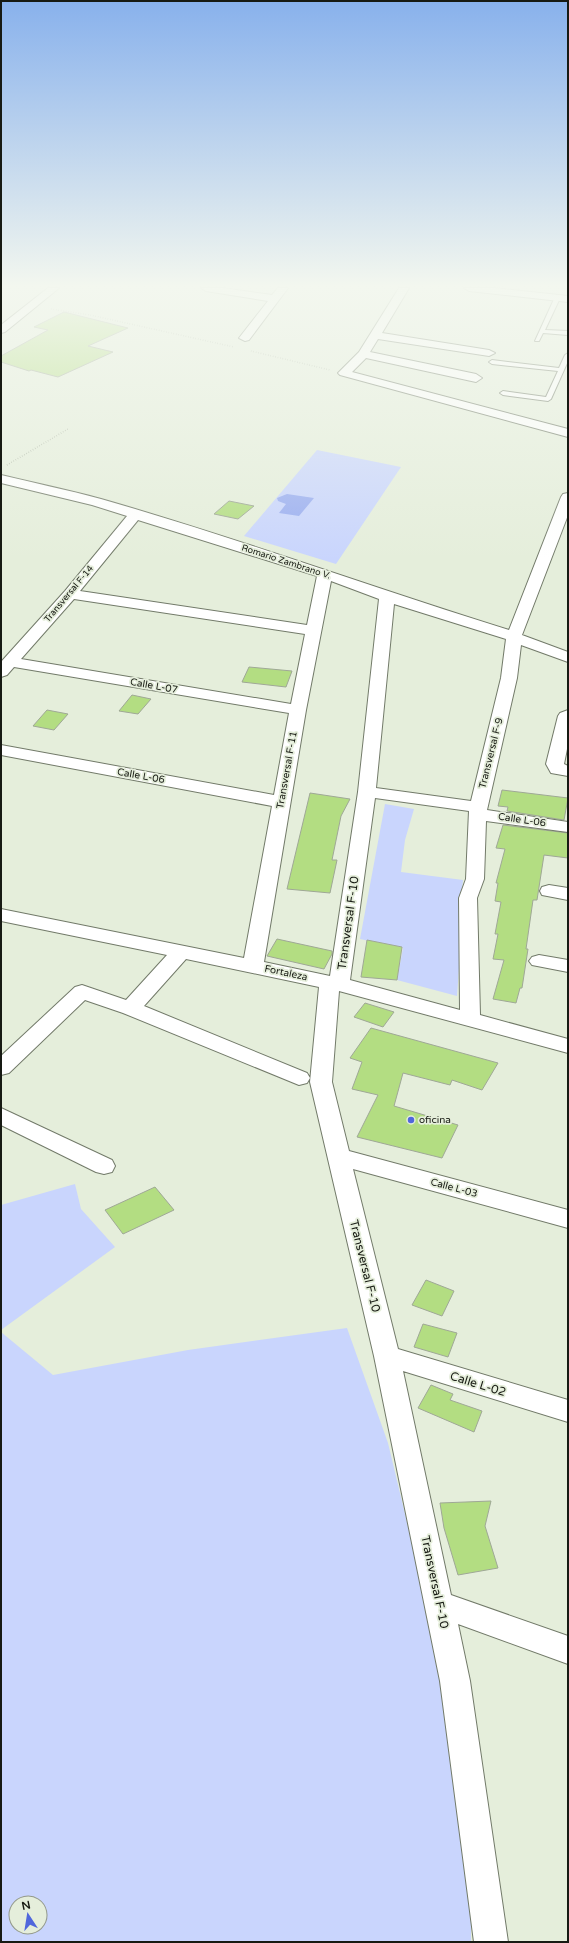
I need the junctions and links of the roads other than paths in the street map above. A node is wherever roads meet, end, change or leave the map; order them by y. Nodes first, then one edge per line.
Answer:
1 (363, 379) edge
2 (557, 379) edge
3 (503, 393) dead end
4 (568, 434) edge
5 (1, 479) edge
6 (568, 497) edge
7 (135, 515) junction
8 (325, 574) junction
9 (70, 594) junction
10 (387, 597) junction
11 (314, 631) junction
12 (514, 637) junction
13 (568, 657) edge
14 (6, 667) edge
15 (298, 710) junction
16 (568, 715) edge
17 (1, 750) edge
18 (568, 771) edge
19 (367, 792) junction
20 (282, 802) junction
21 (477, 811) junction
22 (568, 827) edge
23 (549, 890) dead end
24 (568, 894) edge
25 (1, 915) edge
26 (181, 952) junction
27 (539, 961) dead end
28 (253, 966) junction
29 (568, 966) edge
30 (335, 983) junction
31 (130, 1008) junction
32 (470, 1019) junction
33 (568, 1046) edge
34 (1, 1068) edge
35 (299, 1078) dead end
36 (1, 1116) edge
37 (339, 1157) junction
38 (104, 1166) dead end
39 (568, 1219) edge
40 (387, 1356) junction
41 (568, 1411) edge
42 (440, 1604) junction
43 (568, 1650) edge
44 (490, 1942) edge

1 - 4 street
2 - 3 lane
5 - 7 street, Romario Zambrano V.
6 - 12 street, Transversal F-9
7 - 8 street, Romario Zambrano V.
7 - 9 street, Transversal F-14
8 - 10 street, Romario Zambrano V.
8 - 11 street, Transversal F-11
9 - 11 street
9 - 14 street, Transversal F-14
10 - 12 street, Romario Zambrano V.
10 - 19 street, Transversal F-10
11 - 15 street, Transversal F-11
12 - 13 street, Romario Zambrano V.
12 - 21 street, Transversal F-9
14 - 15 street, Calle L-07
15 - 20 street, Transversal F-11
16 - 18 street
17 - 20 street, Calle L-06
19 - 21 street, Calle L-06
19 - 30 street, Transversal F-10
20 - 28 street, Transversal F-11
21 - 22 street, Calle L-06
21 - 32 street, Transversal F-9
23 - 24 street
25 - 26 street, Fortaleza
26 - 28 street, Fortaleza
26 - 31 street
27 - 29 street
28 - 30 street, Fortaleza
30 - 32 street, Fortaleza
30 - 37 street, Transversal F-10
31 - 34 street
31 - 35 street
32 - 33 street, Fortaleza
36 - 38 street
37 - 39 street, Calle L-03
37 - 40 street, Transversal F-10
40 - 41 street, Calle L-02
40 - 42 street, Transversal F-10
42 - 43 street
42 - 44 street, Transversal F-10

